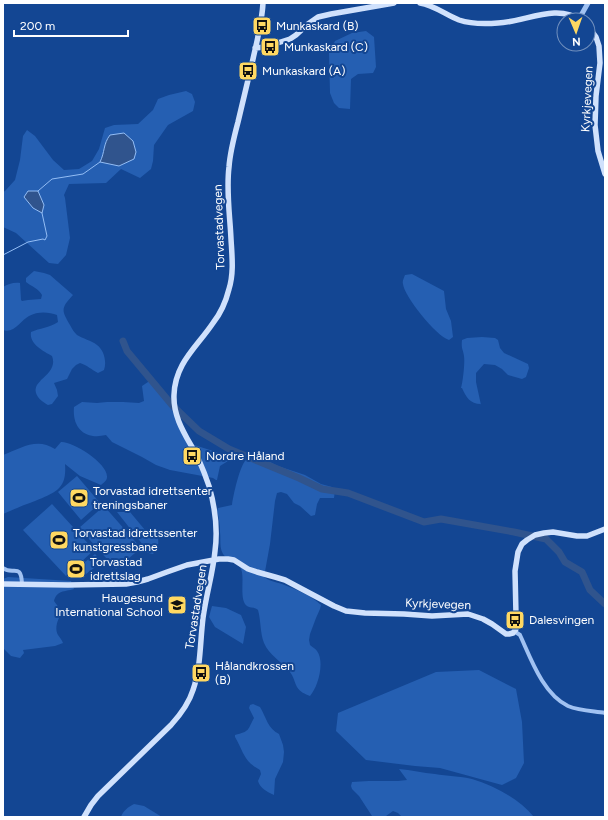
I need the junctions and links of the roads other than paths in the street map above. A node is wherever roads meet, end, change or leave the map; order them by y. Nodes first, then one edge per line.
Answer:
1 (263, 3) edge
2 (394, 3) edge
3 (420, 3) edge
4 (588, 3) edge
5 (556, 12) edge
6 (584, 12) edge
7 (596, 37) edge
8 (255, 48) junction
9 (605, 174) edge
10 (605, 529) edge
11 (214, 560) junction
12 (3, 568) edge
13 (3, 584) edge
14 (22, 584) junction
15 (514, 631) junction
16 (605, 712) edge
17 (84, 817) edge

1 - 8 main road, Torvastadvegen
2 - 8 main road
3 - 5 main road
4 - 6 street
7 - 9 main road, Kyrkjevegen
8 - 11 main road, Torvastadvegen
10 - 15 main road
11 - 14 main road, Kyrkjevegen
11 - 15 main road, Kyrkjevegen
11 - 17 main road, Torvastadvegen
12 - 14 street
13 - 14 main road, Kyrkjevegen
15 - 16 street

